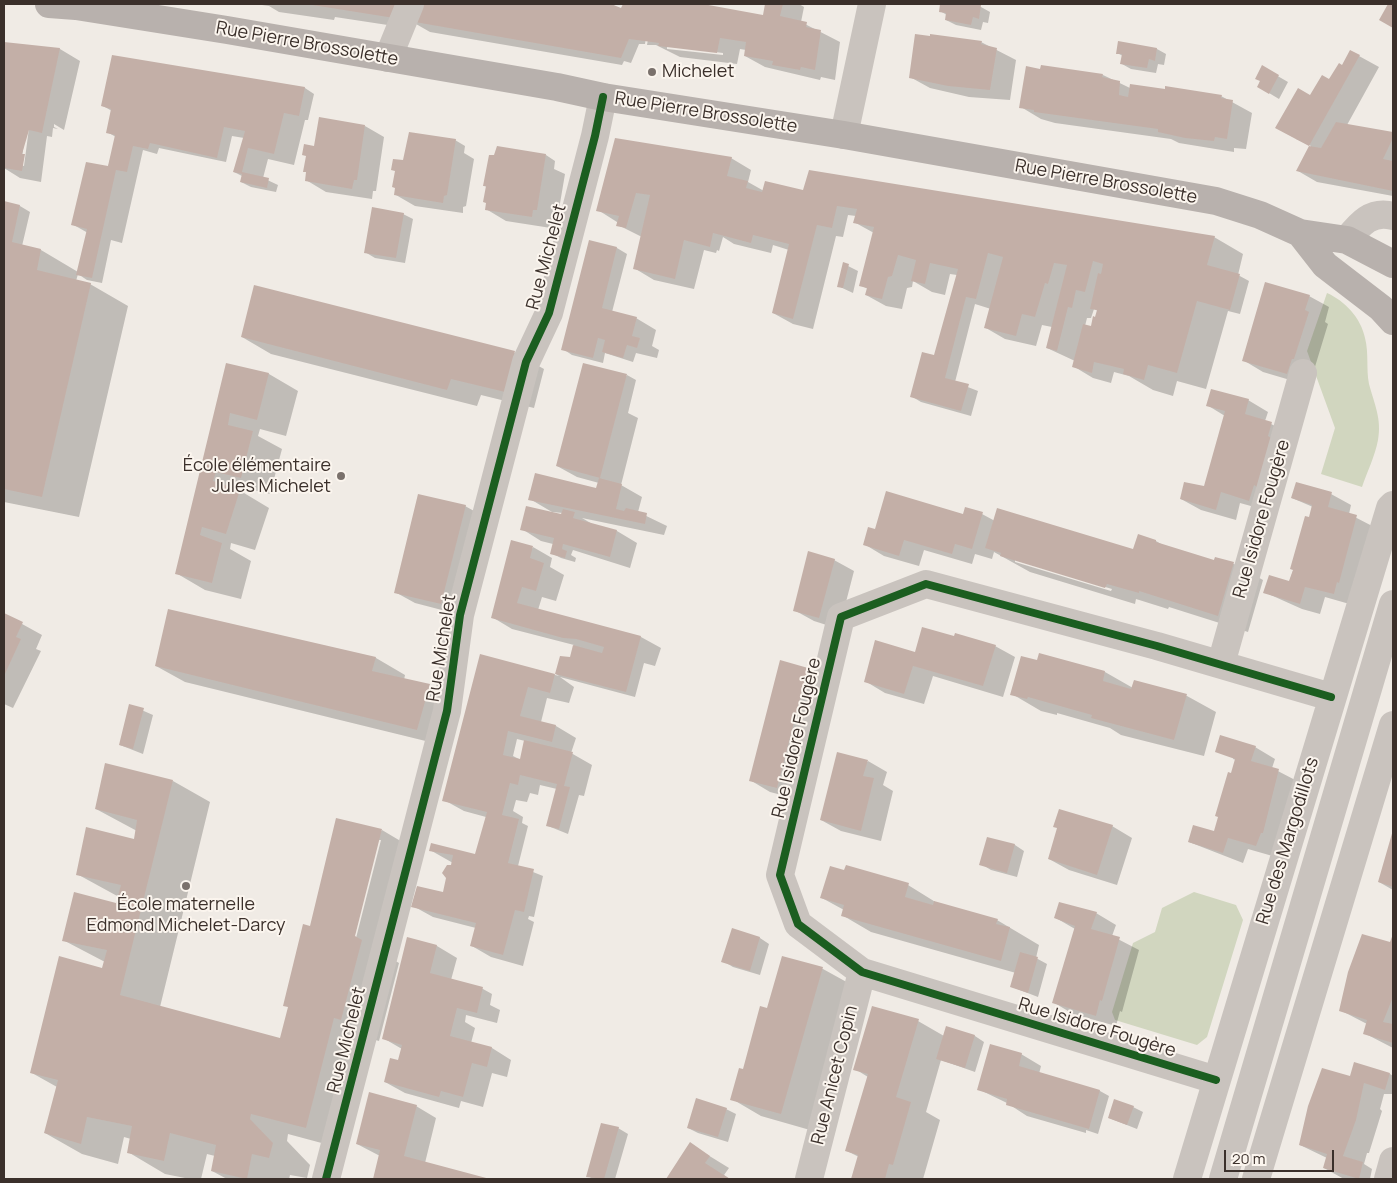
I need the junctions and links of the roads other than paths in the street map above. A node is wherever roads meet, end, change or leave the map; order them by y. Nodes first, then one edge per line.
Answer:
1 (49, 4) edge
2 (410, 4) edge
3 (872, 4) edge
4 (388, 58) junction
5 (603, 97) junction
6 (844, 135) junction
7 (1393, 216) edge
8 (1300, 233) junction
9 (1347, 240) junction
10 (1393, 264) edge
11 (1393, 321) edge
12 (1303, 373) dead end
13 (1393, 504) edge
14 (1393, 604) edge
15 (1220, 664) junction
16 (1331, 697) junction
17 (1393, 725) edge
18 (862, 972) junction
19 (1216, 1080) junction
20 (1393, 1161) edge
21 (326, 1179) edge
22 (809, 1179) edge
23 (1187, 1179) edge
24 (1223, 1179) edge
25 (1258, 1179) edge
26 (1388, 1179) edge

1 - 4 main road, Rue Pierre Brossolette
2 - 4 street
3 - 6 street
4 - 5 main road, Rue Pierre Brossolette
5 - 6 main road, Rue Pierre Brossolette
5 - 21 street, Rue Michelet
6 - 8 main road, Rue Pierre Brossolette
7 - 9 street
8 - 9 main road, Rue Pierre Brossolette
8 - 11 main road, Rue Pierre Brossolette
9 - 10 main road, Rue Pierre Brossolette
12 - 15 street, Rue Isidore Fougère
13 - 16 street, Rue des Margodillots
14 - 24 street, Rue des Margodillots
15 - 16 street, Rue Isidore Fougère
15 - 18 street, Rue Isidore Fougère
16 - 19 street, Rue des Margodillots
17 - 25 street
18 - 19 street, Rue Isidore Fougère
18 - 22 street, Rue Anicet Copin
19 - 23 street, Rue des Margodillots
20 - 26 street

